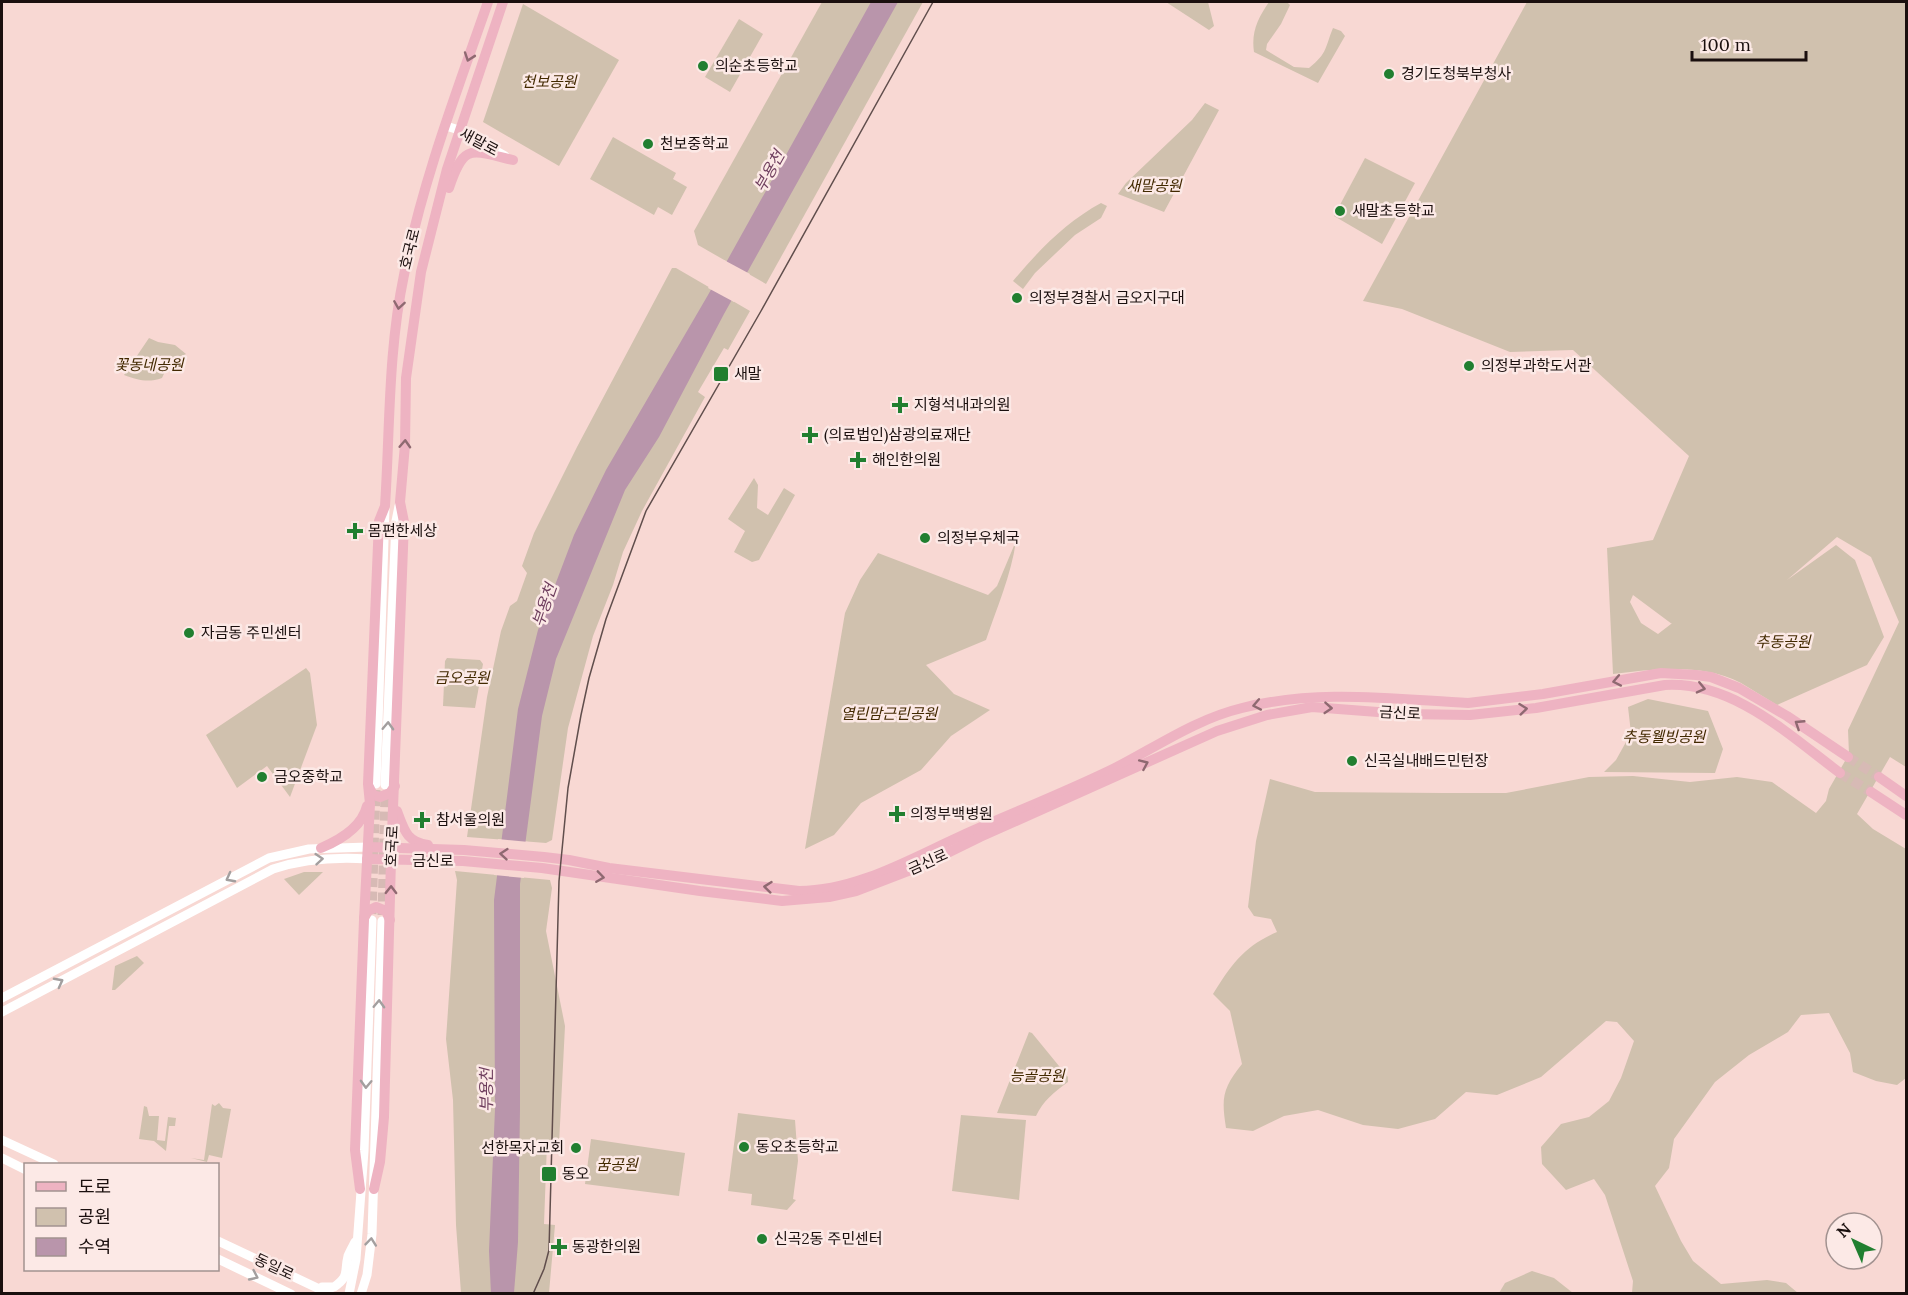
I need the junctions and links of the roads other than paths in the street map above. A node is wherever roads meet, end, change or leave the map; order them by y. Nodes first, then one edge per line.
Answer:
1 (488, 2) edge
2 (502, 2) edge
3 (446, 126) junction
4 (459, 130) junction
5 (513, 160) joint
6 (432, 227) junction
7 (1848, 757) tunnel mouth
8 (1840, 773) tunnel mouth
9 (1879, 777) tunnel mouth
10 (378, 786) junction
11 (1870, 792) tunnel mouth
12 (1906, 796) edge
13 (394, 805) junction
14 (1905, 813) edge
15 (369, 847) junction
16 (321, 848) junction
17 (449, 850) junction
18 (392, 854) junction
19 (464, 856) junction
20 (367, 859) junction
21 (543, 863) junction
22 (377, 920) junction
23 (2, 998) edge
24 (2, 1012) edge
25 (2, 1140) edge
26 (2, 1158) edge
27 (52, 1163) edge
28 (24, 1169) edge
29 (374, 1189) joint
30 (360, 1190) joint
31 (357, 1237) junction
32 (219, 1241) edge
33 (219, 1259) edge
34 (284, 1272) junction
35 (291, 1293) edge
36 (330, 1293) edge
37 (349, 1293) edge
38 (362, 1293) edge

1 -> 3 main road, 호국로
2 - 4 main road, 호국로
3 - 4 street, 새말로
3 -> 10 main road, 호국로
4 - 5 street, 새말로
4 - 6 main road, 호국로
5 - 6 main road
10 -> 6 main road, 호국로
7 -> 21 main road, 금신로
21 -> 8 main road, 금신로
9 - 12 main road
10 - 13 main road, 호국로
10 - 15 main road, 호국로
10 - 16 main road
11 - 14 main road
13 - 17 main road
13 - 18 main road, 호국로
15 - 16 street, 금신로
15 - 18 main road, 금신로
15 - 20 main road, 호국로
16 -> 23 street, 금신로
17 - 18 main road, 금신로
17 - 19 main road, 금신로
18 - 19 main road, 금신로
18 - 20 main road, 금신로
22 -> 18 main road, 호국로
19 - 21 main road
20 - 22 main road, 호국로
24 -> 20 street, 금신로
29 -> 22 main road, 호국로
22 -> 30 main road, 호국로
25 - 27 street
26 - 28 street
38 -> 29 street, 호국로
30 - 31 street, 호국로
31 - 34 street
31 - 37 street, 호국로
32 - 34 street, 동일로
33 -> 35 street, 동일로
34 - 36 street, 동일로

